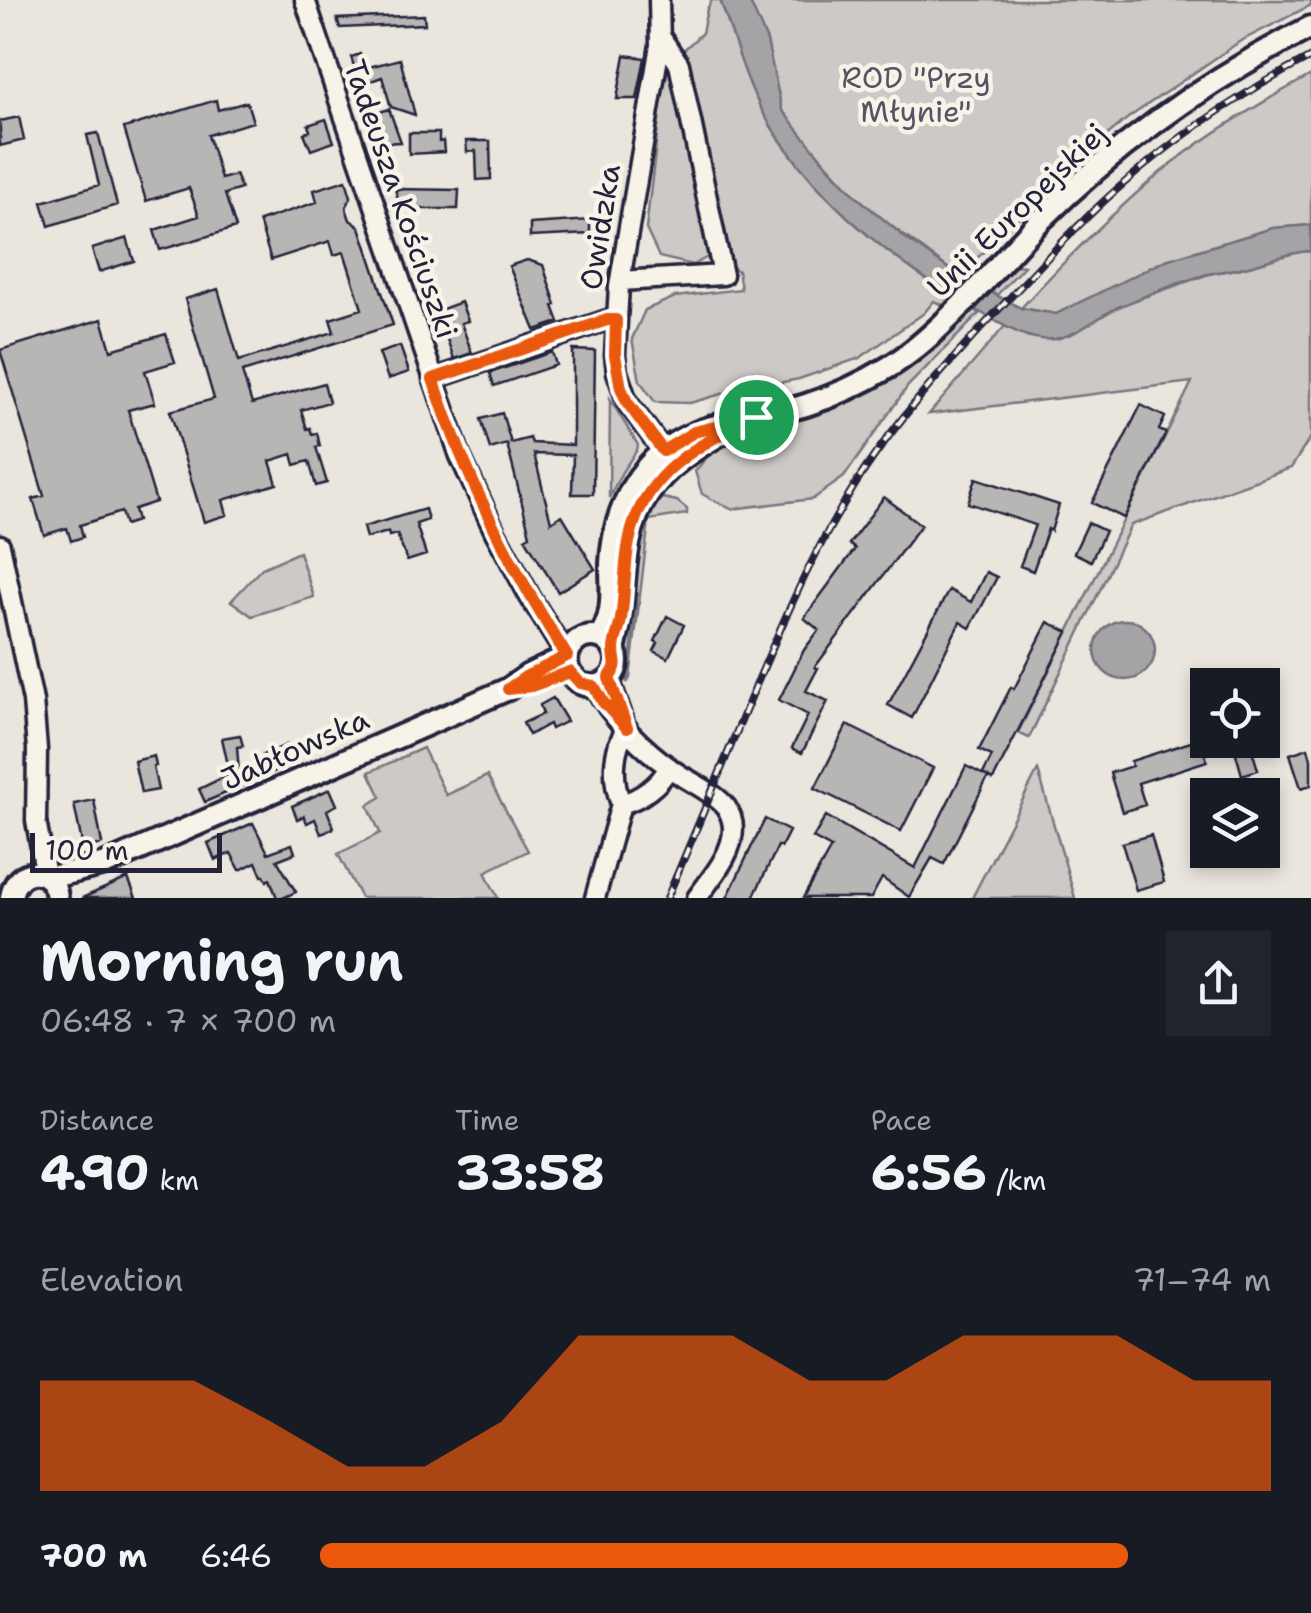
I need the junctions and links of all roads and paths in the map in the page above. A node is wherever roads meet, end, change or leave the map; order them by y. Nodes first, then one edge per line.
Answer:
1 (304, 0) edge
2 (659, 0) edge
3 (1311, 27) edge
4 (660, 36) junction
5 (620, 281) junction
6 (616, 320) junction
7 (433, 379) junction
8 (668, 458) junction
9 (0, 545) edge
10 (607, 644) junction
11 (570, 657) junction
12 (602, 682) junction
13 (627, 728) junction
14 (668, 767) junction
15 (621, 804) junction
16 (36, 821) junction
17 (106, 864) junction
18 (47, 877) junction
19 (13, 891) edge
20 (59, 898) edge
21 (595, 898) edge
22 (698, 898) edge

1 - 7 street, Tadeusza Kościuszki
2 - 4 street, Owidzka
3 - 8 main road, Unii Europejskiej
4 - 5 street, Owidzka
4 - 5 street
5 - 6 street, Owidzka
6 - 7 street
6 - 8 street, Owidzka
7 - 11 street, Tadeusza Kościuszki
8 - 10 main road
9 - 16 street
10 - 11 main road
10 - 12 main road
11 - 12 main road
11 - 17 main road, Jabłowska
12 - 13 street
13 - 14 street
13 - 15 street
14 - 15 street
14 - 22 street
15 - 21 street
16 - 18 street
16 - 19 street
17 - 18 main road, Jabłowska
17 - 20 main road, Jabłowska
18 - 19 main road, Jabłowska
18 - 20 main road

